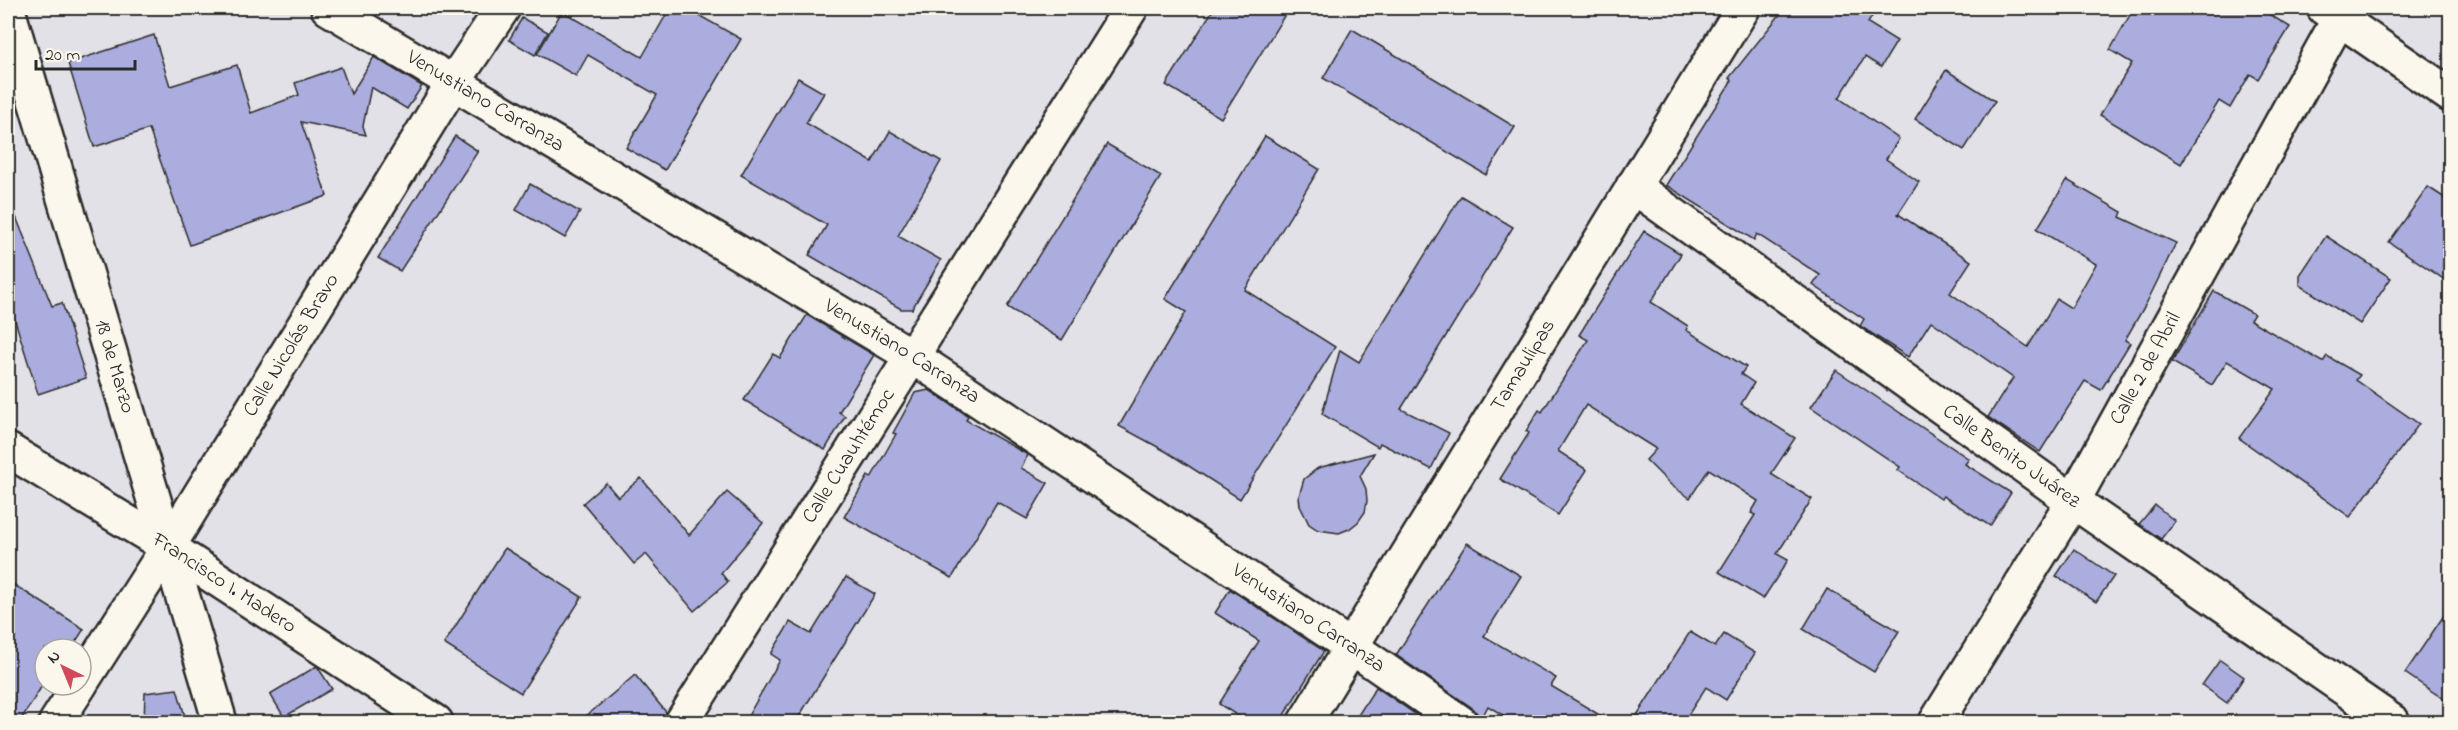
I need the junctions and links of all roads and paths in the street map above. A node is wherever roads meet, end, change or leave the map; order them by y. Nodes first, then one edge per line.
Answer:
1 (328, 8) edge
2 (502, 8) edge
3 (1131, 8) edge
4 (1743, 8) edge
5 (8, 9) edge
6 (2336, 11) edge
7 (453, 83) junction
8 (2451, 95) edge
9 (1633, 186) junction
10 (912, 356) junction
11 (8, 450) edge
12 (2073, 501) junction
13 (168, 547) junction
14 (1350, 646) junction
15 (93, 664) edge
16 (72, 697) edge
17 (56, 723) edge
18 (220, 723) edge
19 (436, 723) edge
20 (682, 723) edge
21 (1305, 723) edge
22 (1460, 723) edge
23 (1936, 723) edge
24 (2393, 723) edge

1 - 7 street, Venustiano Carranza
2 - 7 street, Calle Nicolás Bravo
3 - 10 street, Calle Cuauhtémoc
4 - 9 street, Tamaulipas
5 - 13 street, 18 de Marzo
6 - 8 street
6 - 12 street, Calle 2 de Abril
7 - 10 street, Venustiano Carranza
7 - 13 street, Calle Nicolás Bravo
9 - 12 street, Calle Benito Juárez
9 - 14 street, Tamaulipas
10 - 14 street, Venustiano Carranza
10 - 20 street, Calle Cuauhtémoc
11 - 13 street, Francisco I. Madero
12 - 23 street, Calle 2 de Abril
12 - 24 street, Calle Benito Juárez
13 - 15 street, Calle Nicolás Bravo
13 - 18 street, 18 de Marzo
13 - 19 street, Francisco I. Madero
14 - 21 street, Tamaulipas
14 - 22 street, Venustiano Carranza
16 - 17 street, Calle Nicolás Bravo

